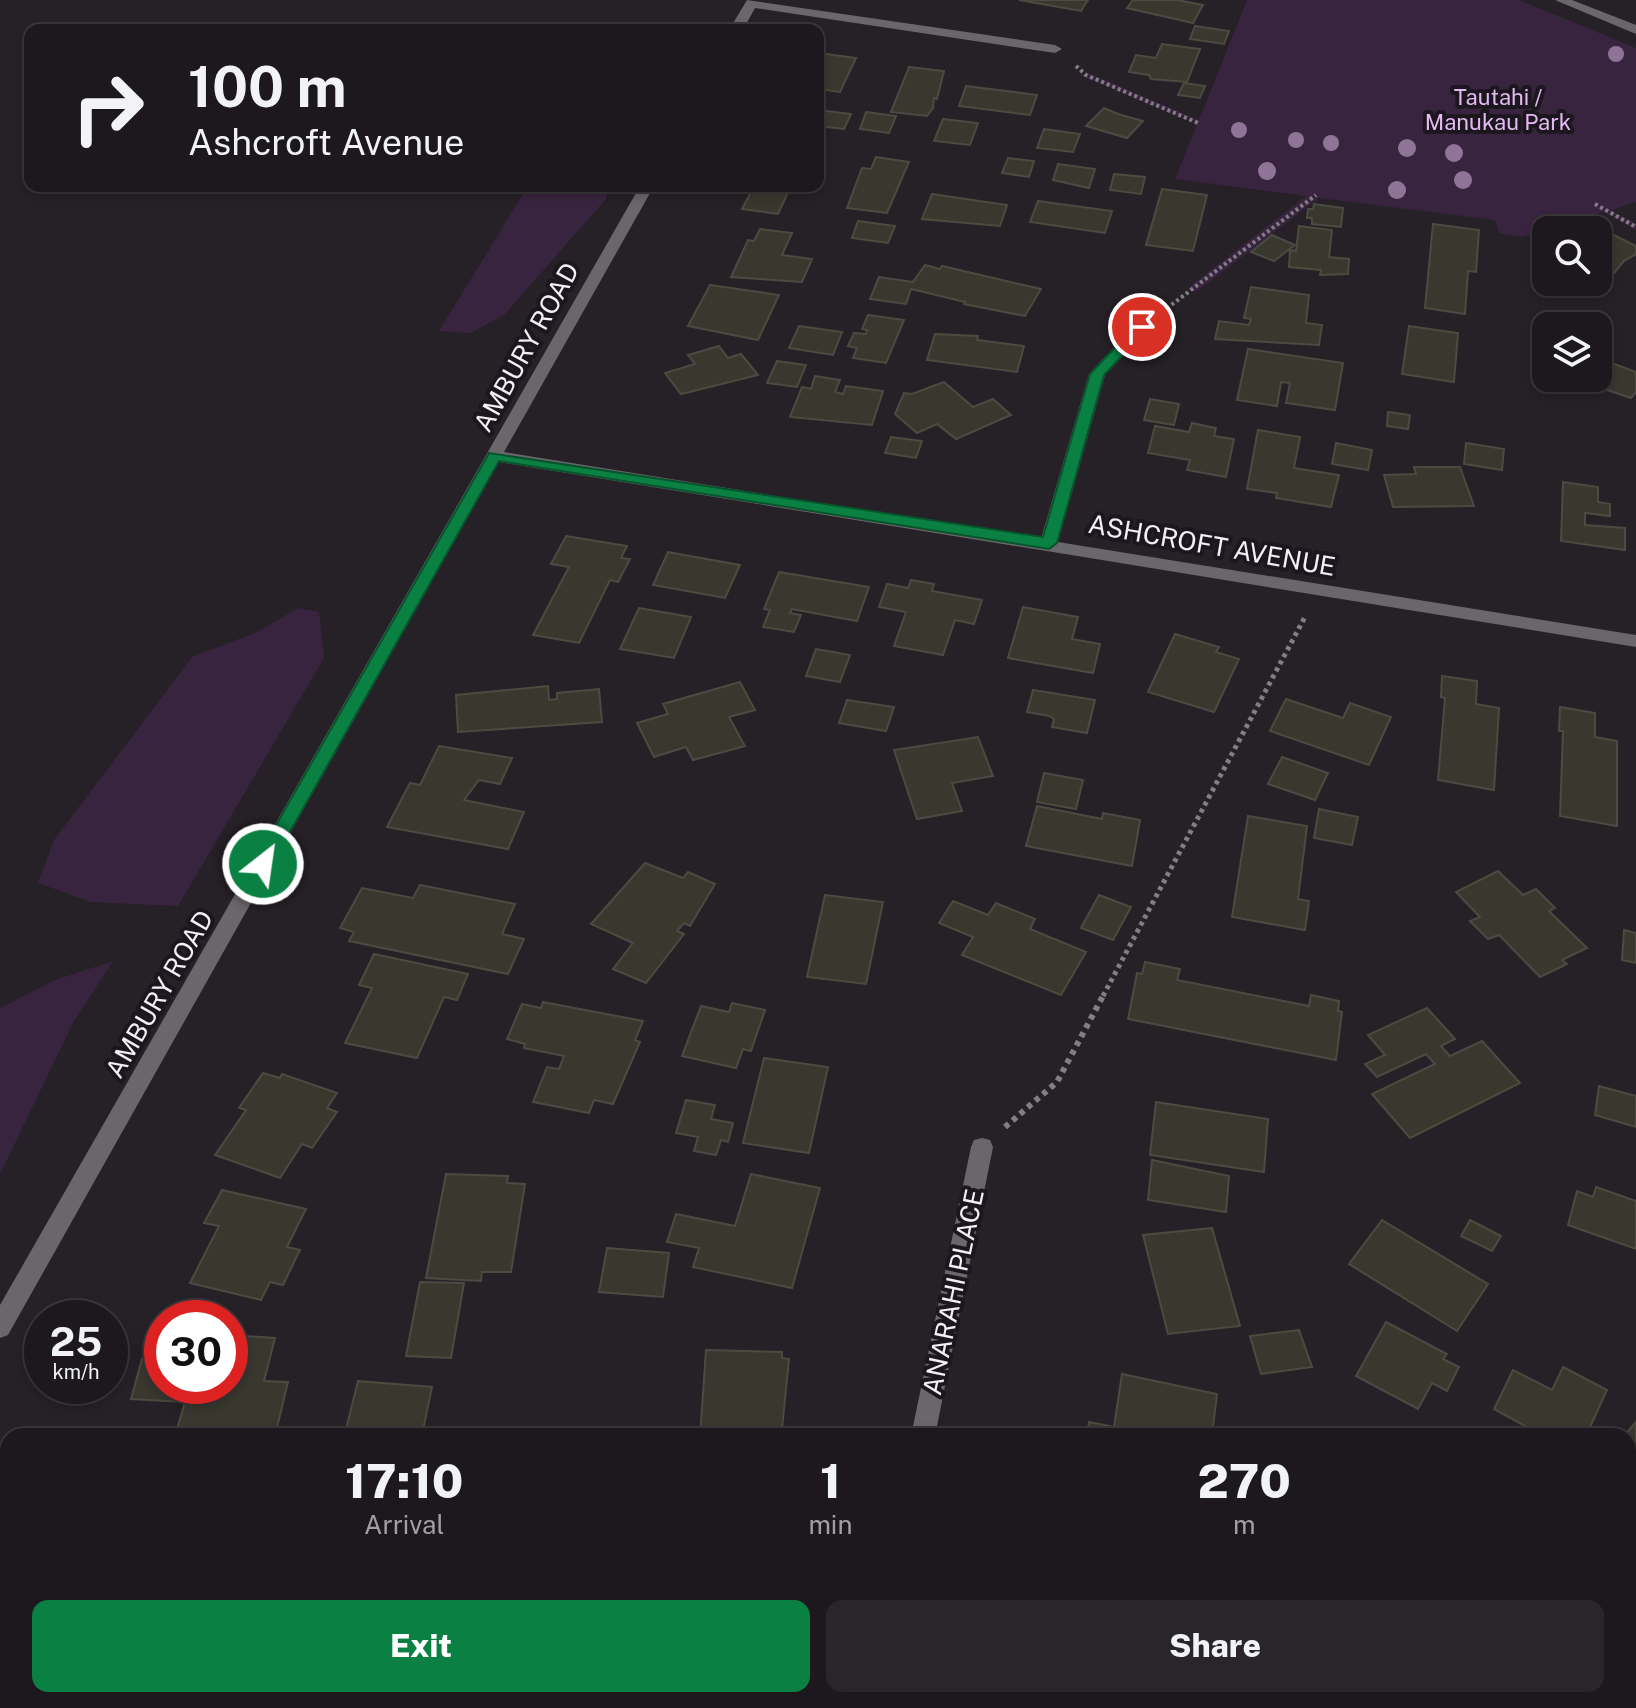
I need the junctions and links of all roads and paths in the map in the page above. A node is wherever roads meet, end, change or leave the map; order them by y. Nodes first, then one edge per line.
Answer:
1 (1569, 1) edge
2 (752, 2) edge
3 (739, 24) edge
4 (1636, 30) edge
5 (1055, 49) joint
6 (1198, 123) dead end
7 (644, 192) edge
8 (1316, 195) dead end
9 (1595, 204) dead end
10 (1636, 227) edge
11 (1142, 327) joint
12 (495, 456) junction
13 (1049, 543) junction
14 (1319, 589) junction
15 (1636, 641) edge
16 (982, 1147) joint
17 (0, 1327) edge
18 (925, 1428) edge

1 - 4 street
2 - 3 street
2 - 5 street
5 - 6 path
7 - 12 street, AMBURY ROAD
8 - 11 path
9 - 10 path
11 - 13 street
12 - 13 street, ASHCROFT AVENUE
12 - 17 street, AMBURY ROAD
13 - 14 street, ASHCROFT AVENUE
14 - 15 street, ASHCROFT AVENUE
14 - 16 path
16 - 18 street, ANARAHI PLACE

